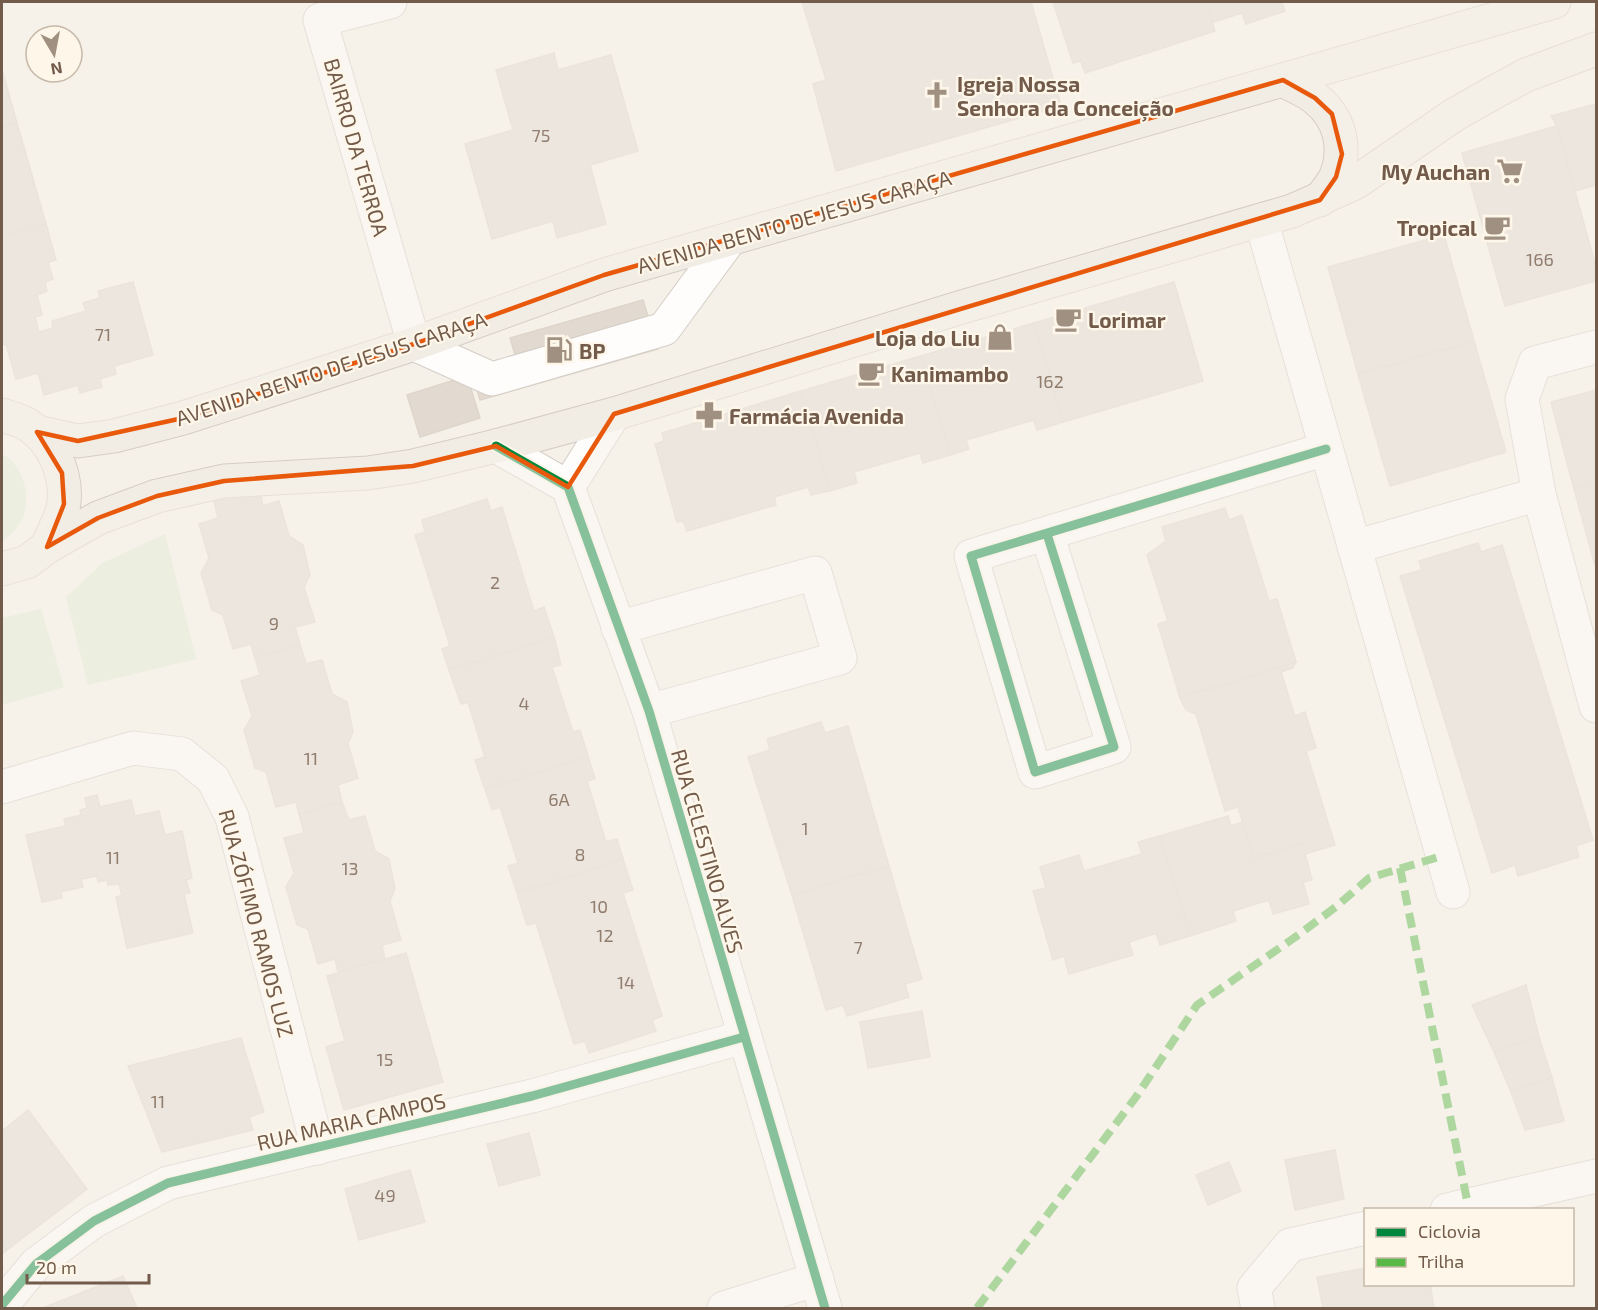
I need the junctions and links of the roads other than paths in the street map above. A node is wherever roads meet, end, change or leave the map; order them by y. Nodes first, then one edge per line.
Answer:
1 (390, 2) edge
2 (1554, 2) edge
3 (1596, 49) edge
4 (1283, 80) junction
5 (1320, 200) junction
6 (1261, 220) junction
7 (730, 239) junction
8 (414, 344) junction
9 (1596, 347) edge
10 (614, 414) junction
11 (2, 415) edge
12 (37, 432) junction
13 (496, 446) junction
14 (1326, 449) junction
15 (568, 487) junction
16 (1539, 494) junction
17 (1047, 534) junction
18 (47, 547) junction
19 (1354, 547) junction
20 (2, 569) edge
21 (618, 628) junction
22 (1596, 706) edge
23 (649, 711) junction
24 (2, 787) edge
25 (1453, 892) dead end
26 (744, 1037) junction
27 (318, 1148) junction
28 (1596, 1176) edge
29 (1452, 1208) edge
30 (1364, 1228) edge
31 (821, 1294) edge
32 (1256, 1298) edge
33 (2, 1305) edge
34 (724, 1308) edge

1 - 8 street, BAIRRO DA TERROA
2 - 4 main road, AVENIDA BENTO DE JESUS CARAÇA
3 - 5 main road
4 - 5 main road
4 - 7 main road, AVENIDA BENTO DE JESUS CARAÇA
5 - 6 main road
6 - 10 main road
6 - 14 street
7 - 8 main road, AVENIDA BENTO DE JESUS CARAÇA
7 - 8 street
8 - 12 main road, AVENIDA BENTO DE JESUS CARAÇA
9 - 16 street
10 - 13 main road
10 - 15 street
11 - 12 main road
12 - 18 main road
13 - 15 street
13 - 18 main road
14 - 17 street
14 - 19 street
15 - 21 street, RUA CELESTINO ALVES
16 - 19 street
16 - 22 street
17 - 17 street
18 - 20 main road
19 - 25 street
21 - 23 street, RUA CELESTINO ALVES
21 - 23 street
23 - 26 street, RUA CELESTINO ALVES
24 - 27 street, RUA ZÓFIMO RAMOS LUZ
26 - 27 street, RUA MARIA CAMPOS
26 - 31 street, RUA CELESTINO ALVES
27 - 33 street, RUA MARIA CAMPOS
28 - 29 street
30 - 32 street
31 - 34 street

